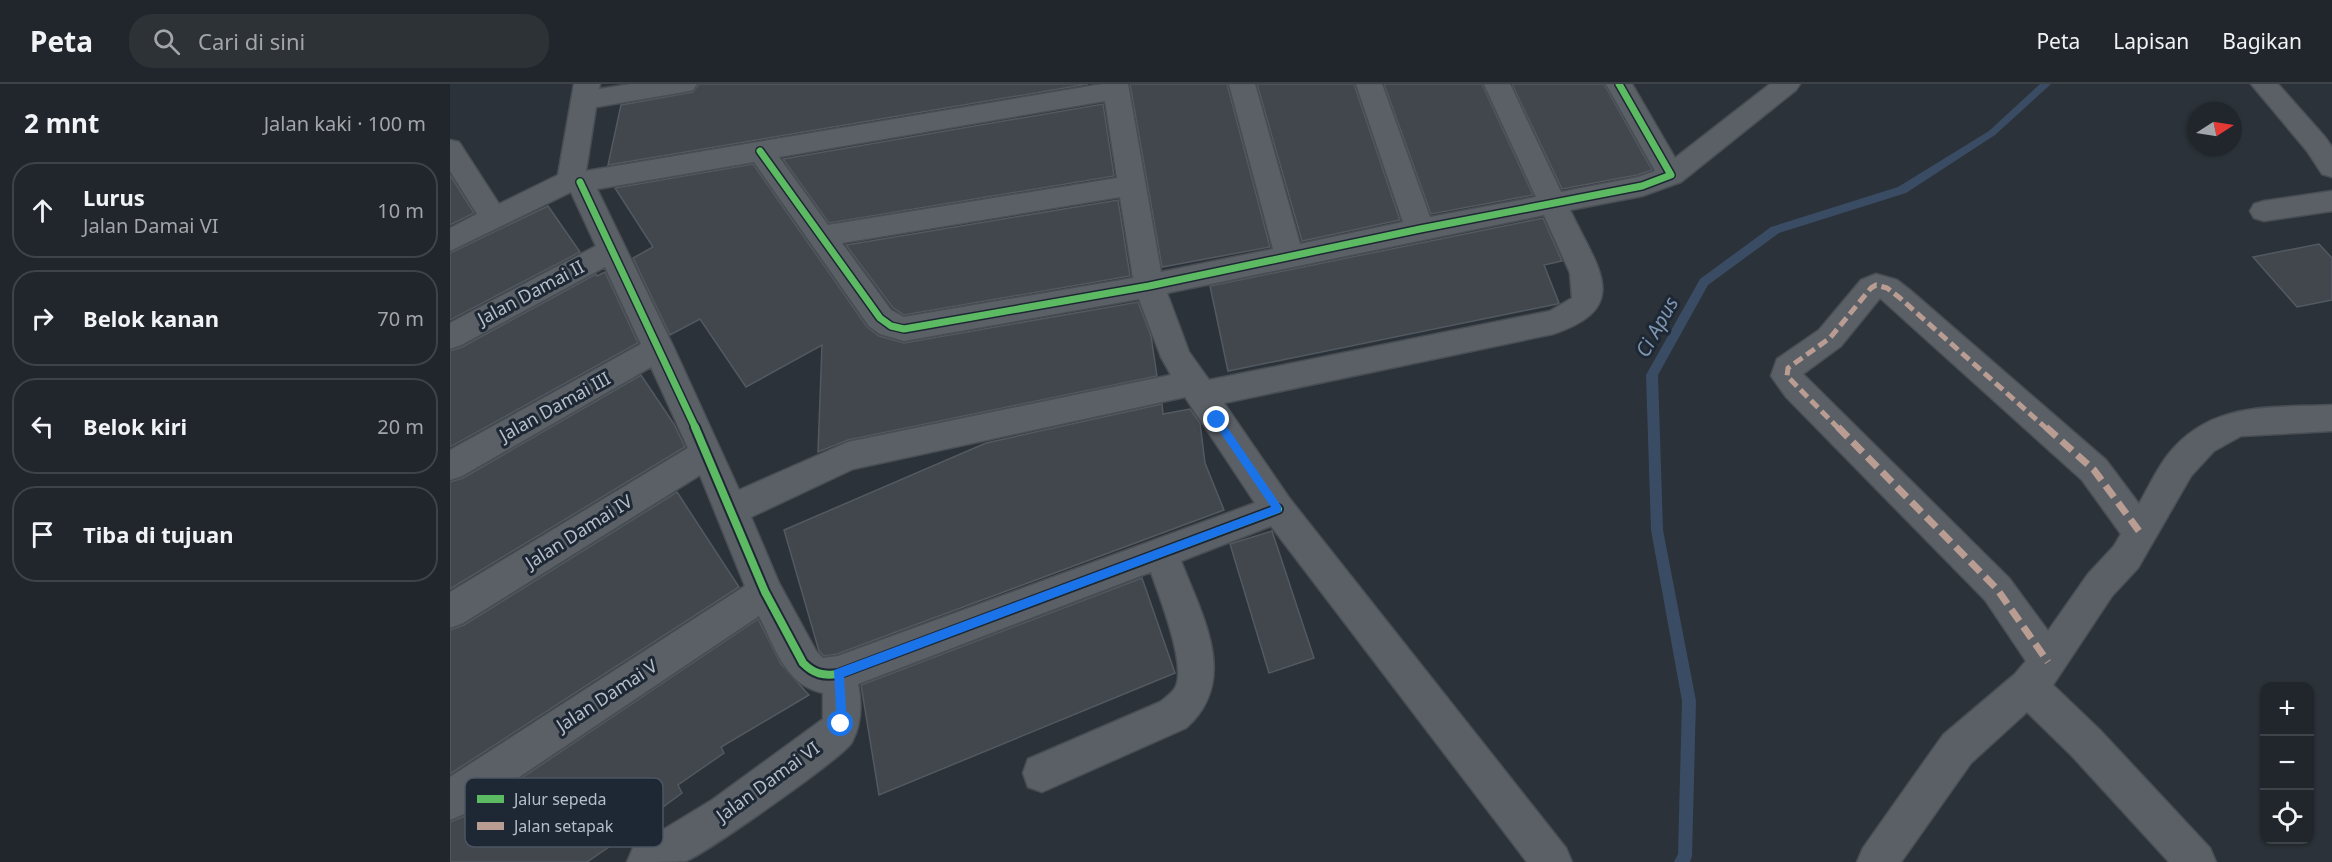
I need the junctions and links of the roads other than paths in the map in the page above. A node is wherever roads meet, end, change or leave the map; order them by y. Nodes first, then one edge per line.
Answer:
1 (684, 84) edge
2 (1242, 84) edge
3 (1369, 84) edge
4 (1497, 84) edge
5 (1787, 84) edge
6 (2264, 84) edge
7 (1623, 86) edge
8 (1115, 88) edge
9 (585, 92) edge
10 (450, 149) edge
11 (760, 151) junction
12 (2332, 166) edge
13 (1671, 175) junction
14 (575, 181) junction
15 (1132, 185) junction
16 (2332, 201) edge
17 (1554, 203) junction
18 (2264, 211) dead end
19 (494, 218) junction
20 (1420, 229) junction
21 (822, 236) junction
22 (450, 240) edge
23 (613, 250) junction
24 (1289, 257) junction
25 (1149, 286) junction
26 (450, 337) edge
27 (659, 348) junction
28 (1196, 389) junction
29 (2332, 418) edge
30 (707, 453) junction
31 (450, 466) edge
32 (1278, 509) junction
33 (731, 510) junction
34 (2139, 531) junction
35 (1161, 553) junction
36 (765, 592) junction
37 (450, 611) edge
38 (838, 674) junction
39 (2038, 675) junction
40 (1042, 773) dead end
41 (483, 778) edge
42 (465, 790) edge
43 (450, 800) edge
44 (1545, 853) edge
45 (647, 862) edge
46 (1877, 862) edge
47 (2196, 862) edge

1 - 9 street
2 - 24 street
3 - 20 street
4 - 17 street
5 - 13 street
6 - 12 street
7 - 13 street
8 - 11 street
8 - 15 street
9 - 14 street
10 - 19 street
11 - 14 street
11 - 21 street
13 - 17 street
14 - 19 street
14 - 23 street
15 - 21 street
15 - 25 street
16 - 18 street
17 - 20 street
17 - 28 street
19 - 22 street
20 - 24 street
21 - 25 street
23 - 26 street, Jalan Damai II
23 - 27 street
24 - 25 street
25 - 28 street
27 - 30 street
27 - 31 street, Jalan Damai III
28 - 32 street
28 - 33 street
29 - 34 street
30 - 33 street
30 - 37 street, Jalan Damai IV
32 - 35 street
32 - 44 street
33 - 36 street
34 - 39 street
34 - 39 street
35 - 38 street
35 - 40 street
36 - 38 street
36 - 41 street, Jalan Damai V
38 - 45 street, Jalan Damai VI
39 - 46 street
39 - 47 street
42 - 43 street, Jalan Damai V

